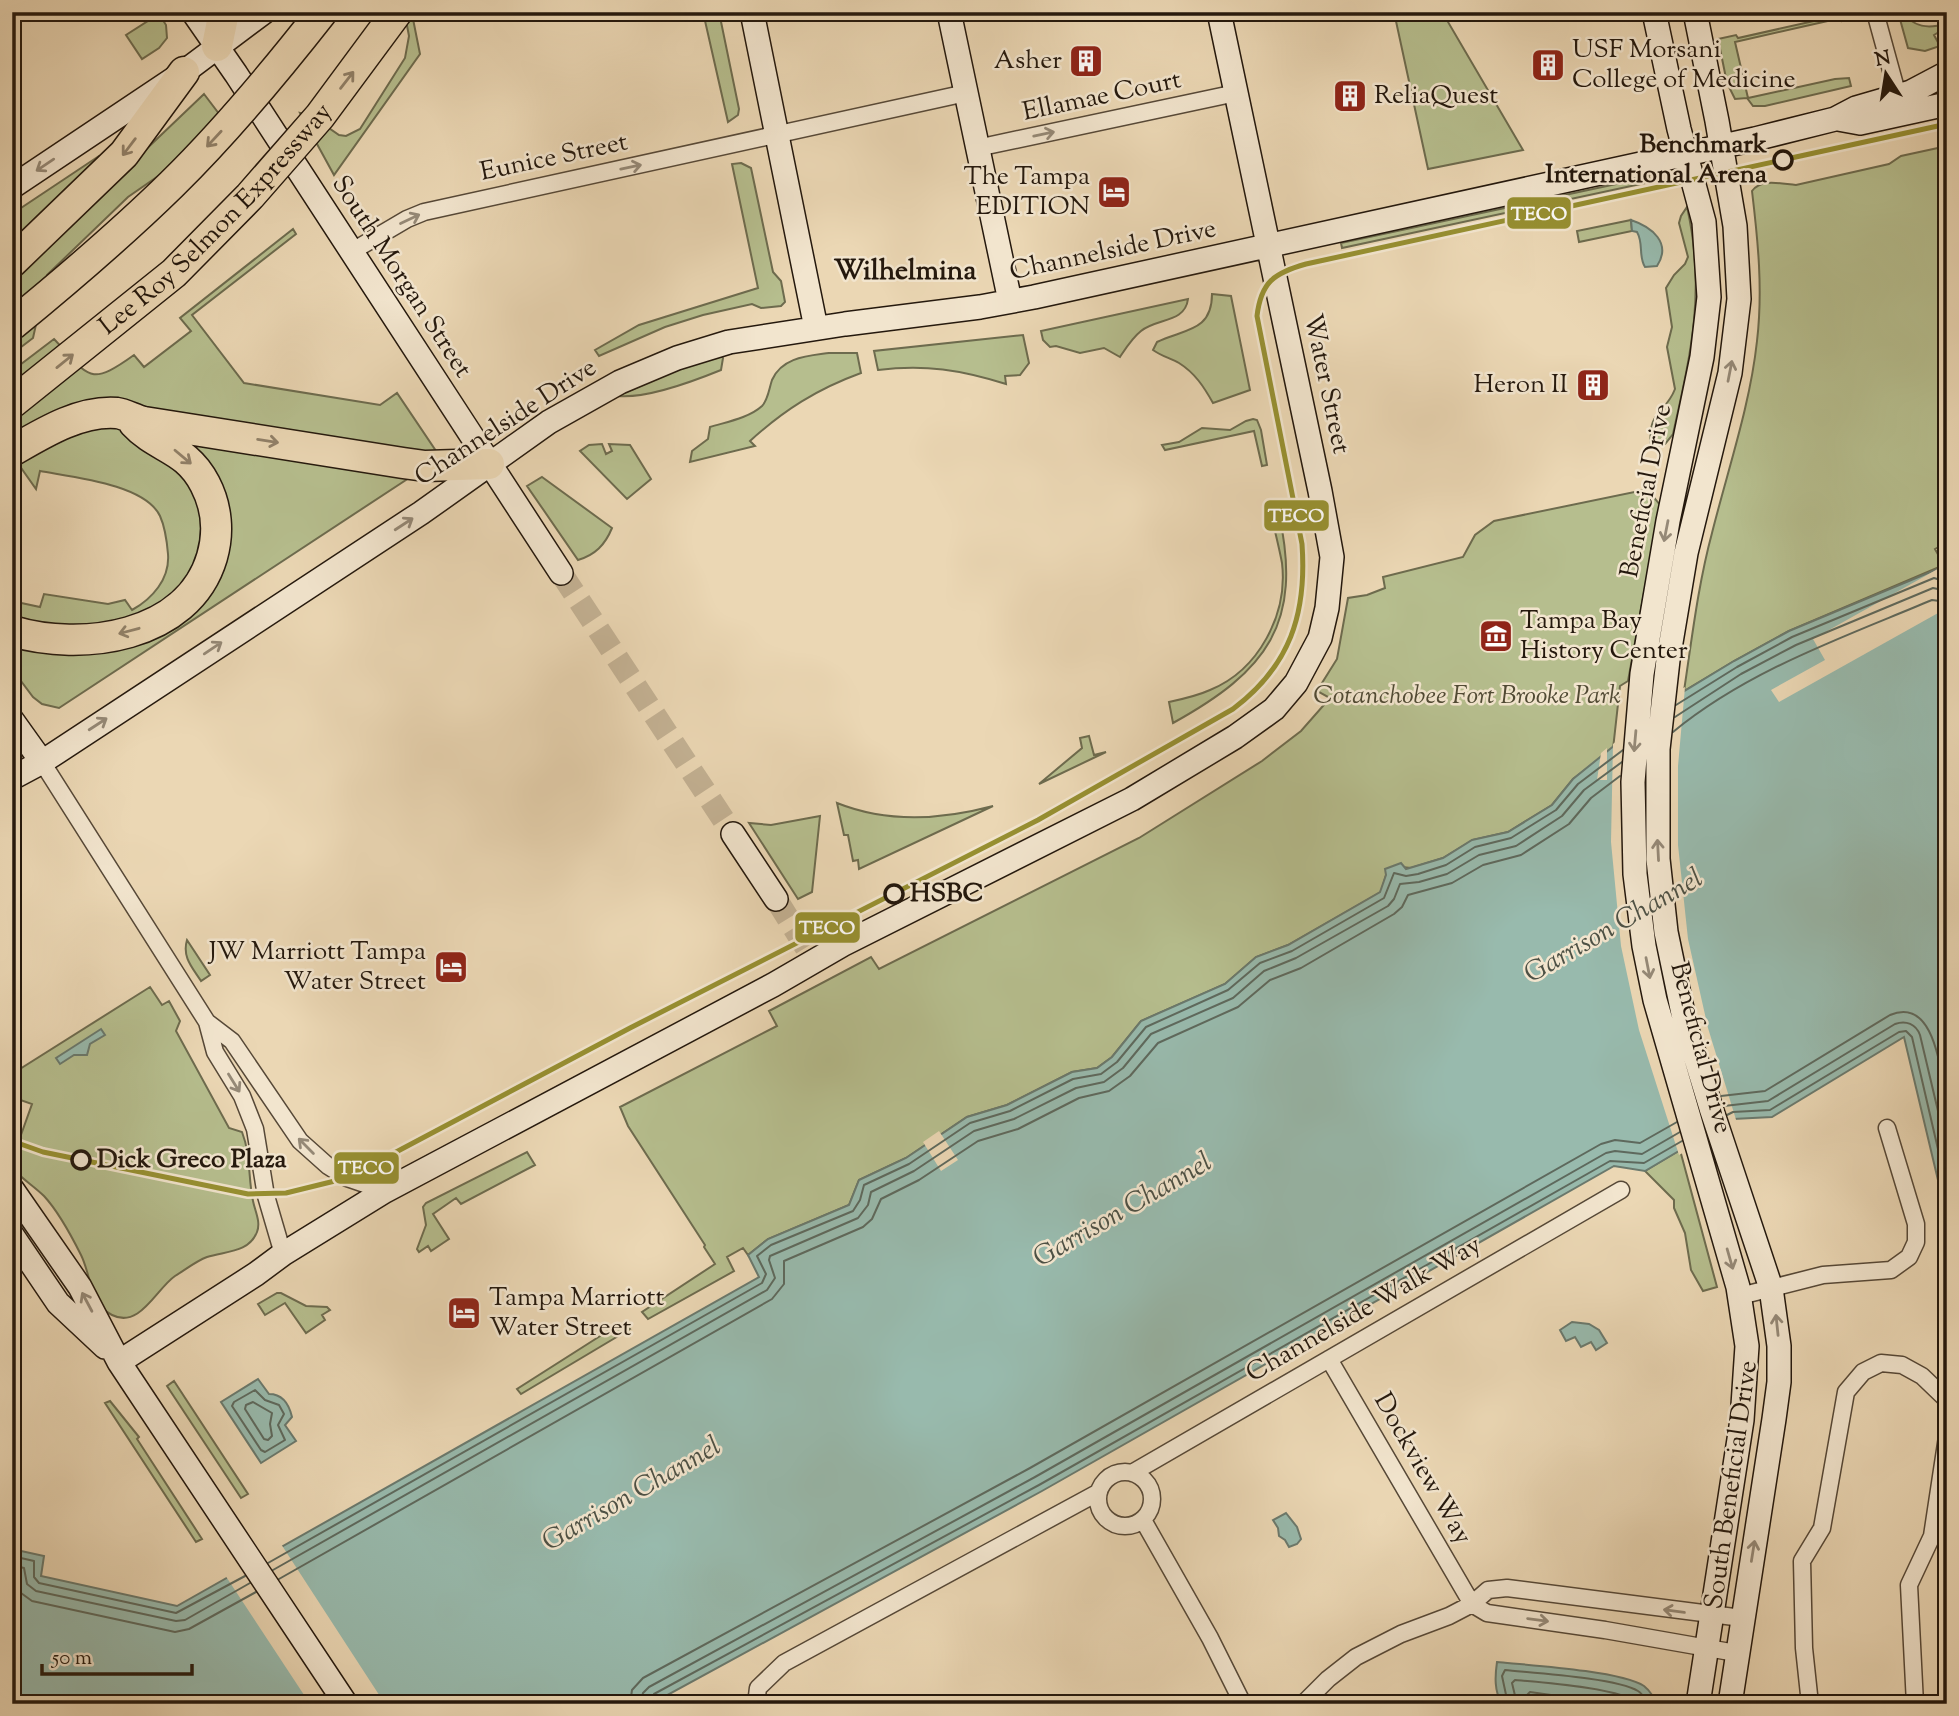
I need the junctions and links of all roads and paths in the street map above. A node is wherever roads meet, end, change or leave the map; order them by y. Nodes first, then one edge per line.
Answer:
1 (193, 12) edge
2 (224, 12) edge
3 (264, 12) edge
4 (322, 12) edge
5 (397, 12) edge
6 (752, 12) edge
7 (949, 12) edge
8 (1220, 12) edge
9 (1654, 12) edge
10 (1695, 12) edge
11 (1875, 12) edge
12 (217, 46) junction
13 (184, 72) junction
14 (1947, 73) edge
15 (966, 93) junction
16 (1236, 93) junction
17 (1898, 96) junction
18 (1947, 104) edge
19 (1835, 119) junction
20 (777, 135) junction
21 (1720, 146) junction
22 (977, 148) junction
23 (1686, 154) junction
24 (12, 187) edge
25 (1268, 247) junction
26 (351, 252) junction
27 (12, 262) edge
28 (1010, 301) junction
29 (12, 325) edge
30 (816, 328) junction
31 (12, 403) edge
32 (128, 418) junction
33 (12, 451) edge
34 (489, 464) junction
35 (561, 573) tunnel mouth
36 (12, 631) edge
37 (12, 720) edge
38 (41, 762) junction
39 (12, 778) edge
40 (733, 834) tunnel mouth
41 (776, 899) tunnel mouth
42 (207, 1022) junction
43 (1886, 1128) dead end
44 (1726, 1156) joint
45 (1705, 1169) joint
46 (12, 1189) edge
47 (1621, 1190) dead end
48 (385, 1191) junction
49 (19, 1214) edge
50 (12, 1235) edge
51 (283, 1254) junction
52 (1771, 1288) junction
53 (1740, 1296) junction
54 (1329, 1359) junction
55 (120, 1362) junction
56 (1947, 1400) edge
57 (1947, 1437) edge
58 (1132, 1473) junction
59 (1099, 1492) junction
60 (1143, 1520) junction
61 (1472, 1604) junction
62 (1711, 1614) junction
63 (1742, 1618) junction
64 (1705, 1648) junction
65 (1736, 1653) junction
66 (346, 1704) edge
67 (756, 1704) edge
68 (1242, 1704) edge
69 (1303, 1704) edge
70 (1698, 1704) edge
71 (1730, 1704) edge
72 (1810, 1704) edge
73 (1916, 1704) edge

1 - 12 street, South Morgan Street
2 - 12 highway
3 - 12 street
4 -> 29 highway, Lee Roy Selmon Expressway, bridge
31 -> 5 highway, Lee Roy Selmon Expressway, bridge
6 - 20 street
7 - 15 street
8 - 16 street, Water Street
9 - 23 street, Beneficial Drive
10 - 21 street, Beneficial Drive
11 - 17 street
12 - 13 street
12 - 26 street, South Morgan Street
13 -> 24 street
13 -> 27 highway
14 - 17 street, Channelside Drive
15 - 20 street, Eunice Street
15 - 22 street
22 -> 16 street, Ellamae Court
16 - 25 street, Water Street
17 - 19 street, Channelside Drive
18 - 19 street, Channelside Drive
19 - 21 street, Channelside Drive
26 -> 20 street, Eunice Street
20 - 30 street
21 - 23 street, Channelside Drive
44 -> 21 street, Beneficial Drive
22 - 28 street
23 - 25 street, Channelside Drive
23 -> 45 street, Beneficial Drive
25 - 28 street, Channelside Drive
25 - 48 street, Water Street
26 - 34 street, South Morgan Street
28 - 30 street, Channelside Drive
30 - 34 street, Channelside Drive
32 - 33 highway
32 -> 34 highway
32 -> 36 highway
34 - 35 street, South Morgan Street
38 -> 34 street, Channelside Drive
37 - 38 street
38 - 39 street, Channelside Drive
38 - 42 street
40 - 41 street
48 -> 42 street
42 -> 51 street
43 - 52 street
44 - 52 street, South Beneficial Drive
45 -> 53 street, South Beneficial Drive
46 - 49 street
47 - 54 street, Channelside Walk Way
48 - 51 street, Water Street
55 -> 49 street
50 - 55 street
51 - 55 street, Water Street
52 - 53 street
63 -> 52 street, South Beneficial Drive
53 - 62 street, South Beneficial Drive
54 - 58 street, Channelside Walk Way
54 - 61 street, Dockview Way
55 - 66 street
56 - 72 street
57 - 73 street
58 - 59 street
58 - 60 street
59 - 60 street
59 - 67 street
60 - 68 street
62 -> 61 street
61 -> 64 street
61 - 69 street
62 - 63 street
62 - 64 street, South Beneficial Drive
63 - 65 street, South Beneficial Drive
64 - 65 street
64 - 70 street, South Beneficial Drive
65 - 71 street, South Beneficial Drive

